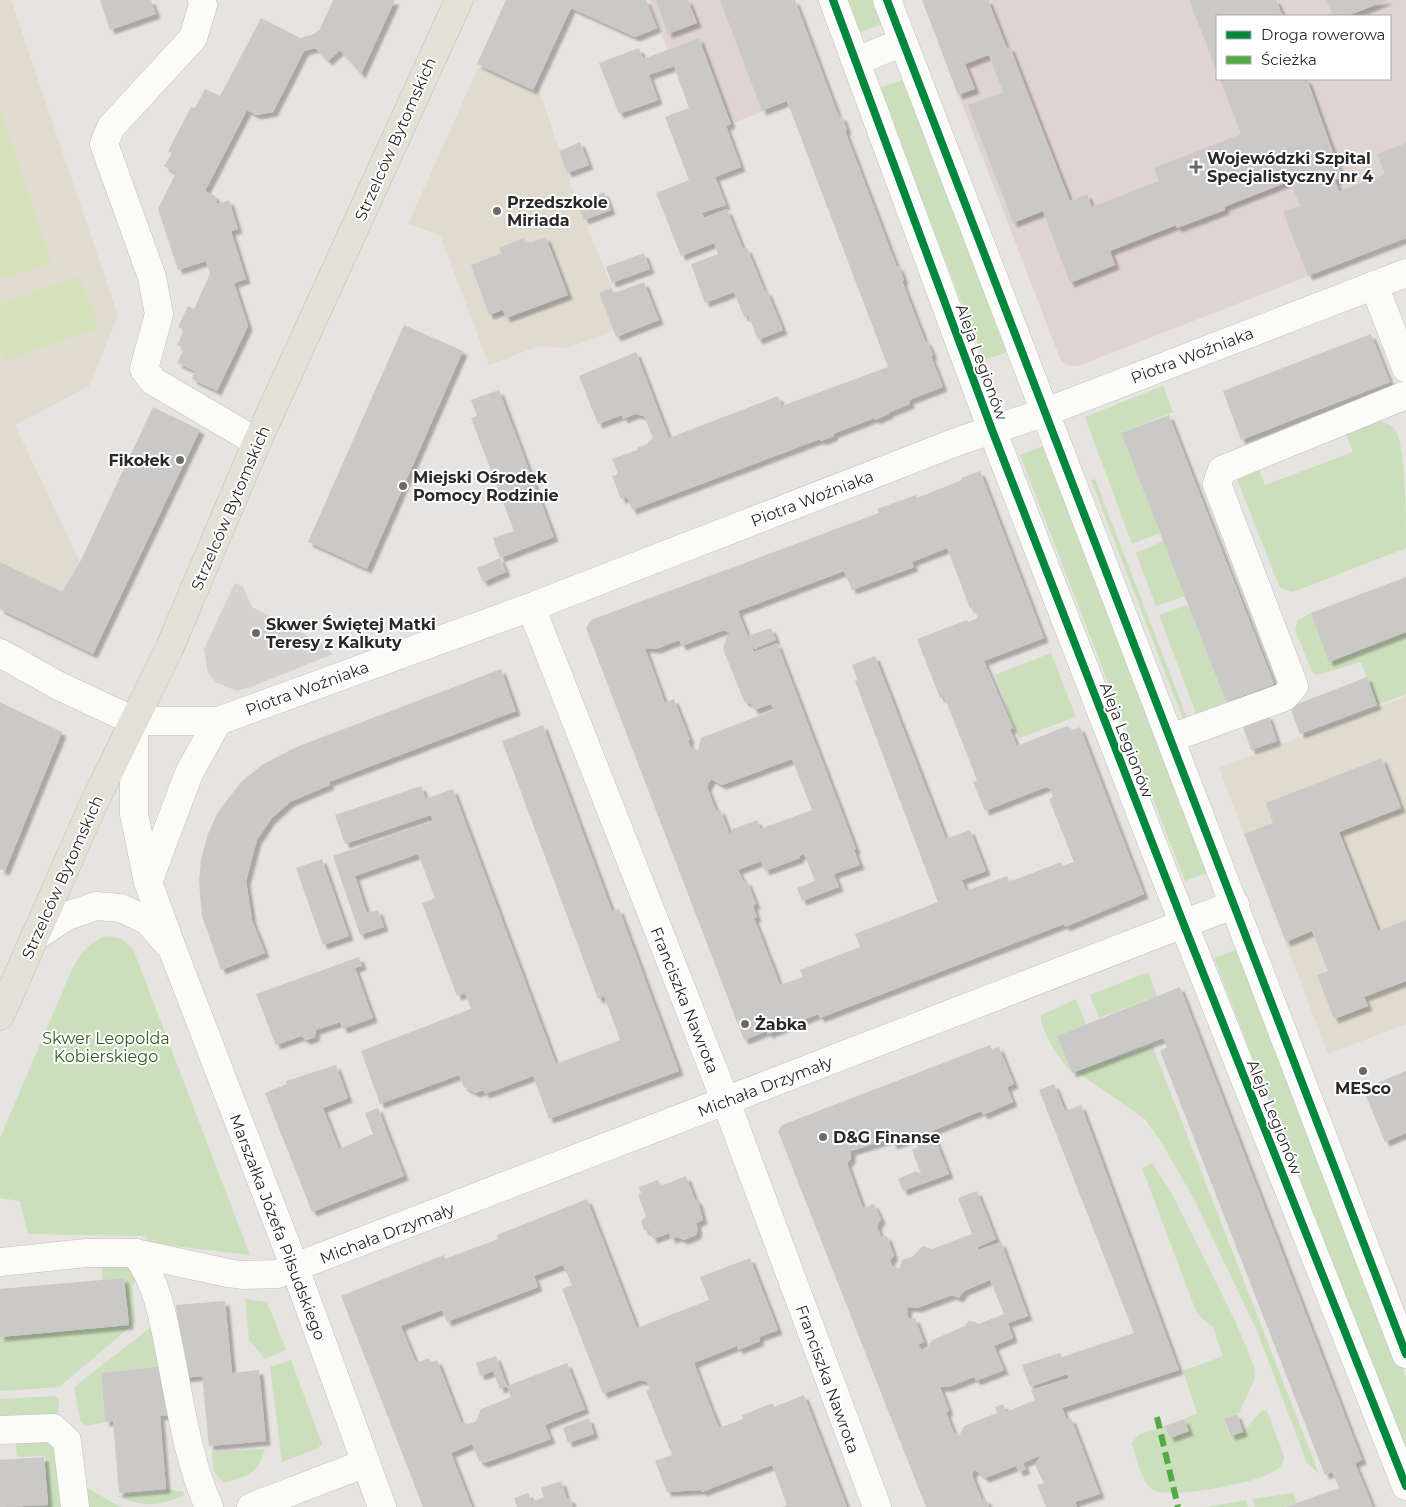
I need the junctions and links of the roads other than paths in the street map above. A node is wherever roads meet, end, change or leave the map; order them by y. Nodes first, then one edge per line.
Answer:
1 (202, 0) edge
2 (459, 0) edge
3 (833, 0) edge
4 (886, 0) edge
5 (903, 42) junction
6 (857, 61) junction
7 (1406, 273) edge
8 (1374, 285) junction
9 (1406, 368) edge
10 (1406, 396) edge
11 (1046, 412) junction
12 (992, 430) junction
13 (257, 442) junction
14 (531, 607) junction
15 (0, 653) edge
16 (134, 721) junction
17 (218, 722) junction
18 (1171, 738) junction
19 (148, 882) junction
20 (1235, 904) junction
21 (1184, 924) junction
22 (36, 936) junction
23 (172, 948) junction
24 (0, 1016) edge
25 (726, 1102) junction
26 (135, 1254) junction
27 (0, 1262) edge
28 (295, 1268) junction
29 (1406, 1354) edge
30 (0, 1430) edge
31 (366, 1463) junction
32 (1406, 1486) edge
33 (75, 1507) edge
34 (209, 1507) edge
35 (251, 1507) edge
36 (382, 1507) edge
37 (877, 1507) edge

1 - 13 street
2 - 13 main road, Strzelców Bytomskich
3 - 6 street, Aleja Legionów
4 - 5 street
5 - 6 street
5 - 11 street
6 - 12 street, Aleja Legionów
7 - 8 street, Piotra Woźniaka
8 - 9 street
8 - 11 street, Piotra Woźniaka
10 - 18 street
11 - 12 street, Piotra Woźniaka
11 - 18 street
12 - 14 street, Piotra Woźniaka
12 - 21 street, Aleja Legionów
13 - 16 main road, Strzelców Bytomskich
14 - 17 street, Piotra Woźniaka
14 - 25 street, Franciszka Nawrota
15 - 16 street
16 - 17 street, Piotra Woźniaka
16 - 19 street, Marszałka Józefa Piłsudskiego
16 - 22 main road, Strzelców Bytomskich
17 - 19 street
18 - 20 street
19 - 23 street, Marszałka Józefa Piłsudskiego
20 - 21 street, Michała Drzymały
20 - 29 street
21 - 25 street, Michała Drzymały
21 - 32 street, Aleja Legionów
22 - 23 street, Marszałka Józefa Piłsudskiego
22 - 24 main road, Strzelców Bytomskich
23 - 28 street, Marszałka Józefa Piłsudskiego
25 - 28 street, Michała Drzymały
25 - 37 street, Franciszka Nawrota
26 - 27 street, Michała Drzymały
26 - 28 street, Michała Drzymały
26 - 34 street
28 - 31 street, Marszałka Józefa Piłsudskiego
30 - 33 street
31 - 35 street
31 - 36 street, Marszałka Józefa Piłsudskiego

